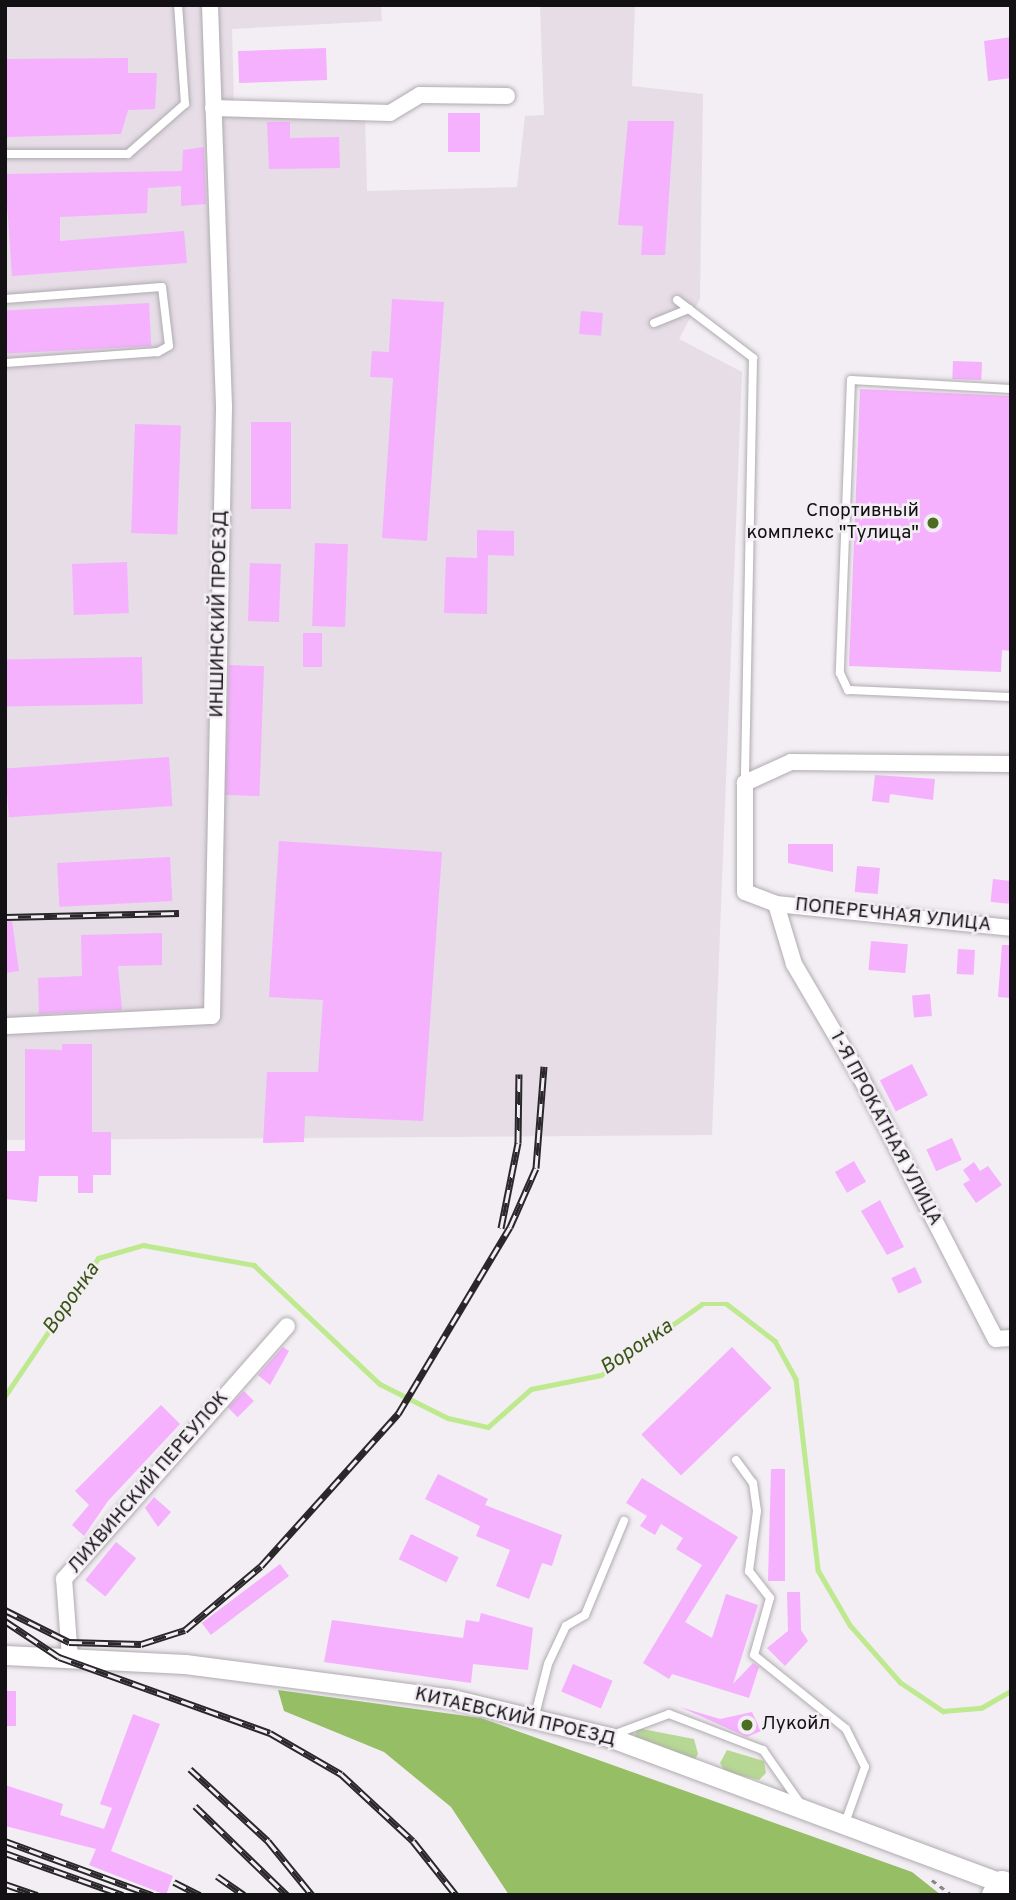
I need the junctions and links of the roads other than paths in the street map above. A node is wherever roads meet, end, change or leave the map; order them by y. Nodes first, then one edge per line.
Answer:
1 (178, 5) edge
2 (210, 5) edge
3 (507, 96) dead end
4 (213, 107) junction
5 (5, 154) edge
6 (5, 299) edge
7 (677, 300) dead end
8 (689, 309) junction
9 (654, 323) dead end
10 (5, 363) edge
11 (1011, 389) edge
12 (1011, 697) edge
13 (1011, 764) edge
14 (745, 783) junction
15 (776, 904) junction
16 (1011, 928) edge
17 (5, 1026) edge
18 (287, 1326) dead end
19 (1011, 1338) edge
20 (736, 1460) dead end
21 (624, 1521) dead end
22 (5, 1642) edge
23 (13, 1655) edge
24 (70, 1658) junction
25 (534, 1719) junction
26 (609, 1737) junction
27 (806, 1811) junction
28 (844, 1825) junction
29 (1002, 1888) edge

1 - 5 lane
2 - 4 street, ИНШИНСКИЙ ПРОЕЗД
3 - 4 street
4 - 17 street, ИНШИНСКИЙ ПРОЕЗД
6 - 10 lane
7 - 8 lane
8 - 9 lane
8 - 14 lane
11 - 12 lane
13 - 14 street
14 - 15 street, ПОПЕРЕЧНАЯ УЛИЦА
15 - 16 street, ПОПЕРЕЧНАЯ УЛИЦА
15 - 19 street, 1-Я ПРОКАТНАЯ УЛИЦА
18 - 24 street, ЛИХВИНСКИЙ ПЕРЕУЛОК
20 - 28 lane
21 - 25 lane
22 - 23 street
23 - 24 street, КИТАЕВСКИЙ ПРОЕЗД
24 - 25 street, КИТАЕВСКИЙ ПРОЕЗД
25 - 26 street, КИТАЕВСКИЙ ПРОЕЗД
26 - 27 street, КИТАЕВСКИЙ ПРОЕЗД
26 - 27 lane
27 - 28 street, КИТАЕВСКИЙ ПРОЕЗД
28 - 29 street, КИТАЕВСКИЙ ПРОЕЗД

